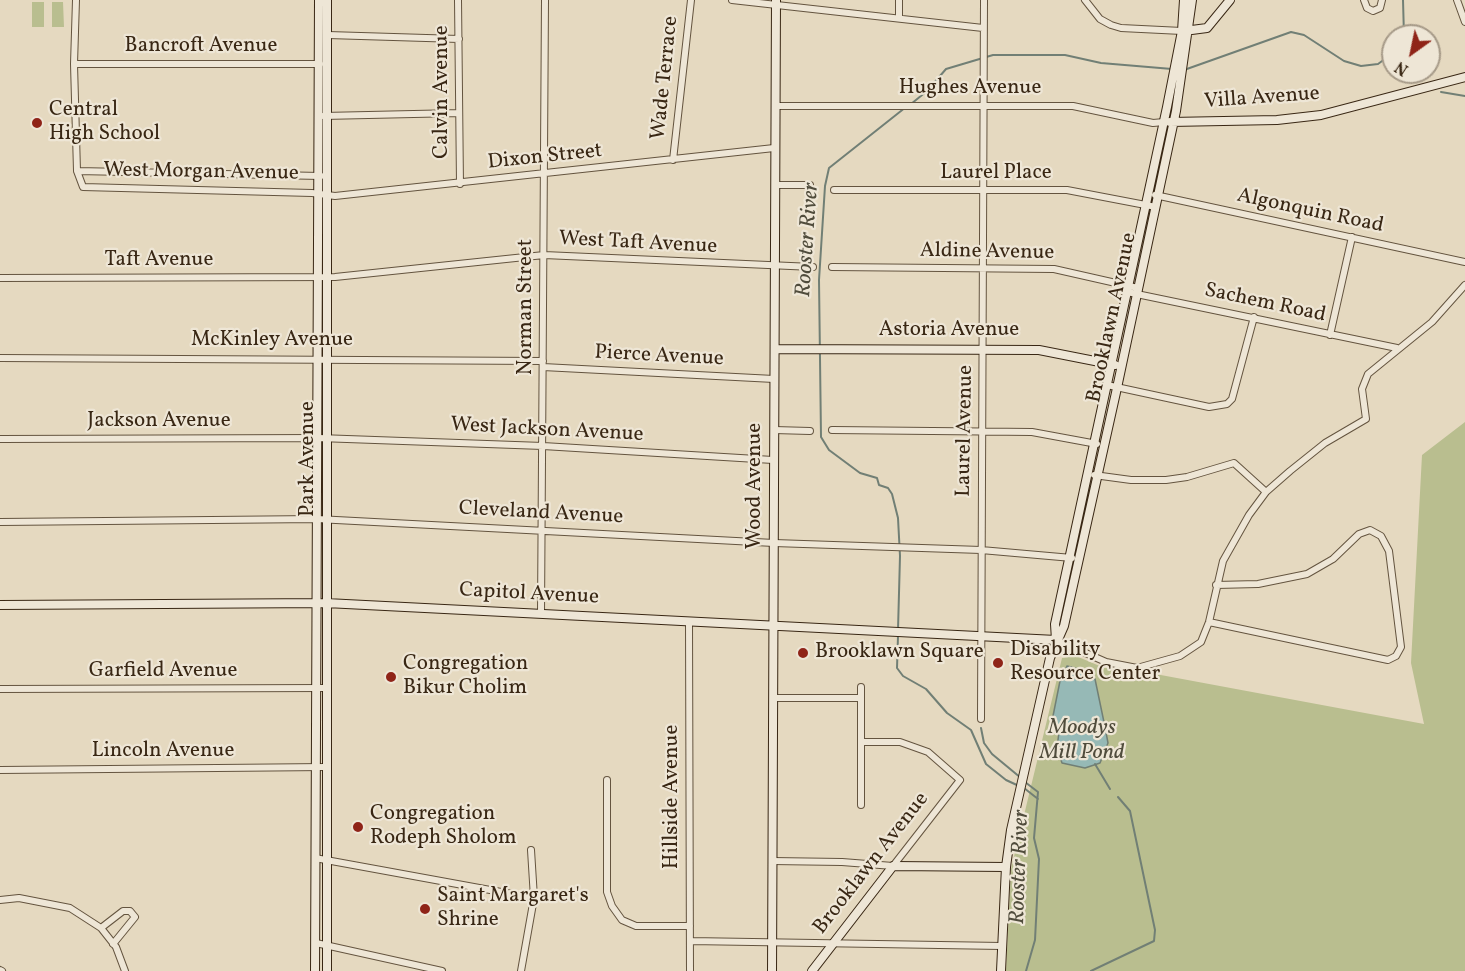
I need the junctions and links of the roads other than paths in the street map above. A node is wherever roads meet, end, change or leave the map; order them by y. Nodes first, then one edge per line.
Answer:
1 (76, 0) edge
2 (319, 0) edge
3 (327, 0) edge
4 (458, 0) edge
5 (545, 0) edge
6 (691, 0) edge
7 (732, 0) edge
8 (899, 0) edge
9 (984, 0) edge
10 (1085, 0) edge
11 (1184, 0) edge
12 (1192, 0) edge
13 (1230, 0) edge
14 (1364, 0) edge
15 (1382, 0) edge
16 (1457, 0) edge
17 (754, 1) edge
18 (776, 2) edge
19 (899, 17) junction
20 (1465, 22) edge
21 (983, 28) junction
22 (1185, 31) junction
23 (328, 35) junction
24 (459, 39) junction
25 (323, 63) junction
26 (74, 64) junction
27 (1177, 76) junction
28 (1465, 77) edge
29 (981, 105) junction
30 (775, 106) junction
31 (459, 113) junction
32 (323, 116) junction
33 (1164, 122) junction
34 (1174, 122) junction
35 (774, 148) junction
36 (673, 160) junction
37 (77, 171) junction
38 (545, 175) junction
39 (323, 176) junction
40 (460, 184) junction
41 (775, 185) junction
42 (810, 185) dead end
43 (834, 190) dead end
44 (983, 191) junction
45 (323, 194) junction
46 (1148, 194) junction
47 (1158, 196) junction
48 (1146, 205) junction
49 (1156, 207) junction
50 (1352, 237) junction
51 (544, 255) junction
52 (1465, 262) edge
53 (775, 267) junction
54 (813, 267) dead end
55 (832, 267) dead end
56 (981, 268) junction
57 (323, 277) junction
58 (0, 278) edge
59 (1465, 285) edge
60 (1127, 289) junction
61 (1138, 291) junction
62 (1254, 317) junction
63 (1330, 335) junction
64 (1397, 348) junction
65 (775, 349) junction
66 (983, 350) junction
67 (323, 357) junction
68 (0, 358) edge
69 (543, 364) junction
70 (1116, 365) junction
71 (774, 379) junction
72 (1107, 385) junction
73 (1117, 388) junction
74 (832, 429) dead end
75 (774, 430) junction
76 (810, 430) dead end
77 (981, 432) junction
78 (0, 439) edge
79 (323, 439) junction
80 (1094, 444) junction
81 (1104, 446) junction
82 (543, 447) junction
83 (773, 460) junction
84 (1092, 475) junction
85 (1266, 492) junction
86 (317, 519) junction
87 (327, 520) junction
88 (0, 522) edge
89 (543, 530) junction
90 (774, 543) junction
91 (981, 549) junction
92 (1069, 558) junction
93 (1079, 559) junction
94 (1216, 585) junction
95 (316, 603) junction
96 (326, 603) junction
97 (0, 605) edge
98 (541, 613) junction
99 (689, 622) junction
100 (1209, 622) junction
101 (773, 625) junction
102 (981, 635) junction
103 (1056, 640) junction
104 (861, 687) dead end
105 (321, 688) junction
106 (0, 689) edge
107 (774, 698) junction
108 (861, 698) junction
109 (981, 719) dead end
110 (861, 742) junction
111 (321, 767) junction
112 (0, 770) edge
113 (607, 780) dead end
114 (861, 805) dead end
115 (531, 850) dead end
116 (315, 858) junction
117 (327, 859) junction
118 (772, 861) junction
119 (892, 866) junction
120 (1006, 867) junction
121 (534, 898) junction
122 (0, 900) edge
123 (316, 917) junction
124 (326, 918) junction
125 (690, 926) junction
126 (101, 928) junction
127 (690, 941) junction
128 (316, 943) junction
129 (113, 944) junction
130 (327, 944) junction
131 (771, 944) junction
132 (832, 944) junction
133 (1002, 946) junction
134 (125, 971) edge
135 (315, 971) edge
136 (327, 971) edge
137 (442, 971) edge
138 (521, 971) edge
139 (690, 971) edge
140 (772, 971) edge
141 (812, 971) edge
142 (1001, 971) edge

1 - 26 street
2 - 25 main road, Park Avenue
3 - 23 main road, Park Avenue
4 - 24 street, Calvin Avenue
5 - 38 street, Norman Street
6 - 36 street, Wade Terrace
7 - 17 street
8 - 19 street
9 - 21 street, Laurel Avenue
10 - 22 street
11 - 22 main road, Brooklawn Avenue
12 - 22 main road, Brooklawn Avenue
13 - 22 main road
14 - 15 street
16 - 20 street
17 - 18 street
18 - 19 street
18 - 30 main road, Wood Avenue
19 - 21 street
21 - 29 street, Laurel Avenue
22 - 27 main road, Brooklawn Avenue
23 - 24 street
23 - 25 main road, Park Avenue
24 - 31 street, Calvin Avenue
25 - 26 street, Bancroft Avenue
25 - 32 main road, Park Avenue
26 - 37 street
27 - 33 main road, Brooklawn Avenue
27 - 34 main road, Brooklawn Avenue
28 - 34 main road, Villa Avenue
29 - 30 street, Hughes Avenue
29 - 33 street, Hughes Avenue
29 - 44 street, Laurel Avenue
30 - 35 main road, Wood Avenue
31 - 32 street
31 - 40 street, Calvin Avenue
32 - 39 main road, Park Avenue
33 - 34 main road, Villa Avenue
33 - 46 main road, Brooklawn Avenue
34 - 47 main road, Brooklawn Avenue
35 - 36 street, Dixon Street
35 - 41 main road, Wood Avenue
36 - 38 street, Dixon Street
37 - 39 street, West Morgan Avenue
37 - 45 street, West Morgan Avenue
38 - 40 street, Dixon Street
38 - 51 street, Norman Street
39 - 45 main road, Park Avenue
40 - 45 street, Dixon Street
41 - 42 street
41 - 53 main road, Wood Avenue
43 - 44 street, Laurel Place
44 - 48 street, Laurel Place
44 - 56 street, Laurel Avenue
45 - 57 main road, Park Avenue
46 - 47 street, Algonquin Road
46 - 48 main road, Brooklawn Avenue
47 - 49 main road, Brooklawn Avenue
47 - 50 street, Algonquin Road
48 - 49 street, Laurel Place
48 - 60 main road, Brooklawn Avenue
49 - 61 main road, Brooklawn Avenue
50 - 52 street, Algonquin Road
50 - 63 street
51 - 53 street, West Taft Avenue
51 - 57 street, West Taft Avenue
51 - 69 street, Norman Street
53 - 54 street, West Taft Avenue
53 - 65 main road, Wood Avenue
55 - 56 street, Aldine Avenue
56 - 60 street, Aldine Avenue
56 - 66 street, Laurel Avenue
57 - 58 street, Taft Avenue
57 - 67 main road, Park Avenue
59 - 64 street
60 - 61 street, Sachem Road
60 - 70 main road, Brooklawn Avenue
61 - 62 street, Sachem Road
61 - 70 main road, Brooklawn Avenue
62 - 63 street, Sachem Road
62 - 73 street
63 - 64 street, Sachem Road
64 - 85 street
65 - 66 main road, Astoria Avenue
65 - 71 main road, Wood Avenue
66 - 70 main road, Astoria Avenue
66 - 77 street, Laurel Avenue
67 - 68 street, McKinley Avenue
67 - 69 street, McKinley Avenue
67 - 79 main road, Park Avenue
69 - 71 street, Pierce Avenue
69 - 82 street, Norman Street
70 - 72 main road, Brooklawn Avenue
70 - 73 main road, Brooklawn Avenue
71 - 75 main road, Wood Avenue
72 - 73 street
72 - 80 main road, Brooklawn Avenue
73 - 81 main road, Brooklawn Avenue
74 - 77 street
75 - 76 street
75 - 83 main road, Wood Avenue
77 - 80 street
77 - 91 street, Laurel Avenue
78 - 79 street, Jackson Avenue
79 - 82 street, West Jackson Avenue
79 - 86 main road, Park Avenue
79 - 87 main road, Park Avenue
80 - 81 street
80 - 84 main road, Brooklawn Avenue
81 - 84 main road, Brooklawn Avenue
82 - 83 street, West Jackson Avenue
82 - 89 street, Norman Street
83 - 90 main road, Wood Avenue
84 - 85 street
84 - 92 main road, Brooklawn Avenue
84 - 93 main road, Brooklawn Avenue
85 - 94 street
86 - 87 street, Cleveland Avenue
86 - 88 street, Cleveland Avenue
86 - 95 main road, Park Avenue
87 - 89 street, Cleveland Avenue
87 - 96 main road, Park Avenue
89 - 90 street, Cleveland Avenue
89 - 98 street, Norman Street
90 - 91 street, Cleveland Avenue
90 - 101 main road, Wood Avenue
91 - 92 street, Cleveland Avenue
91 - 102 street, Laurel Avenue
92 - 93 street, Cleveland Avenue
92 - 103 main road, Brooklawn Avenue
93 - 103 main road, Brooklawn Avenue
94 - 100 street
94 - 100 street
95 - 96 main road, Capitol Avenue
95 - 97 main road, Capitol Avenue
95 - 105 main road, Park Avenue
96 - 98 main road, Capitol Avenue
96 - 105 main road, Park Avenue
98 - 99 main road, Capitol Avenue
99 - 101 main road, Capitol Avenue
99 - 125 street, Hillside Avenue
100 - 103 street
101 - 102 main road, Capitol Avenue
101 - 107 main road, Wood Avenue
102 - 103 main road, Capitol Avenue
102 - 109 street, Laurel Avenue
103 - 120 main road, Brooklawn Avenue
104 - 108 street
105 - 106 street, Garfield Avenue
105 - 111 main road, Park Avenue
107 - 108 street
107 - 118 main road, Wood Avenue
108 - 110 street
110 - 114 street
110 - 119 street, Brooklawn Avenue
111 - 112 street, Lincoln Avenue
111 - 116 main road, Park Avenue
111 - 117 main road, Park Avenue
113 - 125 street
115 - 121 street
116 - 117 street
116 - 123 main road, Park Avenue
117 - 121 street
117 - 124 main road, Park Avenue
118 - 119 street
118 - 131 main road, Wood Avenue
119 - 120 main road
119 - 132 main road, Brooklawn Avenue
120 - 133 main road, Brooklawn Avenue
121 - 138 street
122 - 126 street
123 - 124 main road
123 - 128 main road, Park Avenue
124 - 130 main road, Park Avenue
125 - 127 street, Hillside Avenue
126 - 129 street
126 - 129 street
127 - 131 street
127 - 139 street, Hillside Avenue
128 - 130 street
128 - 135 main road, Park Avenue
129 - 134 street
130 - 136 main road, Park Avenue
130 - 137 street
131 - 132 street
131 - 140 main road, Wood Avenue
132 - 133 street
132 - 141 main road, Brooklawn Avenue
133 - 142 main road, Brooklawn Avenue

